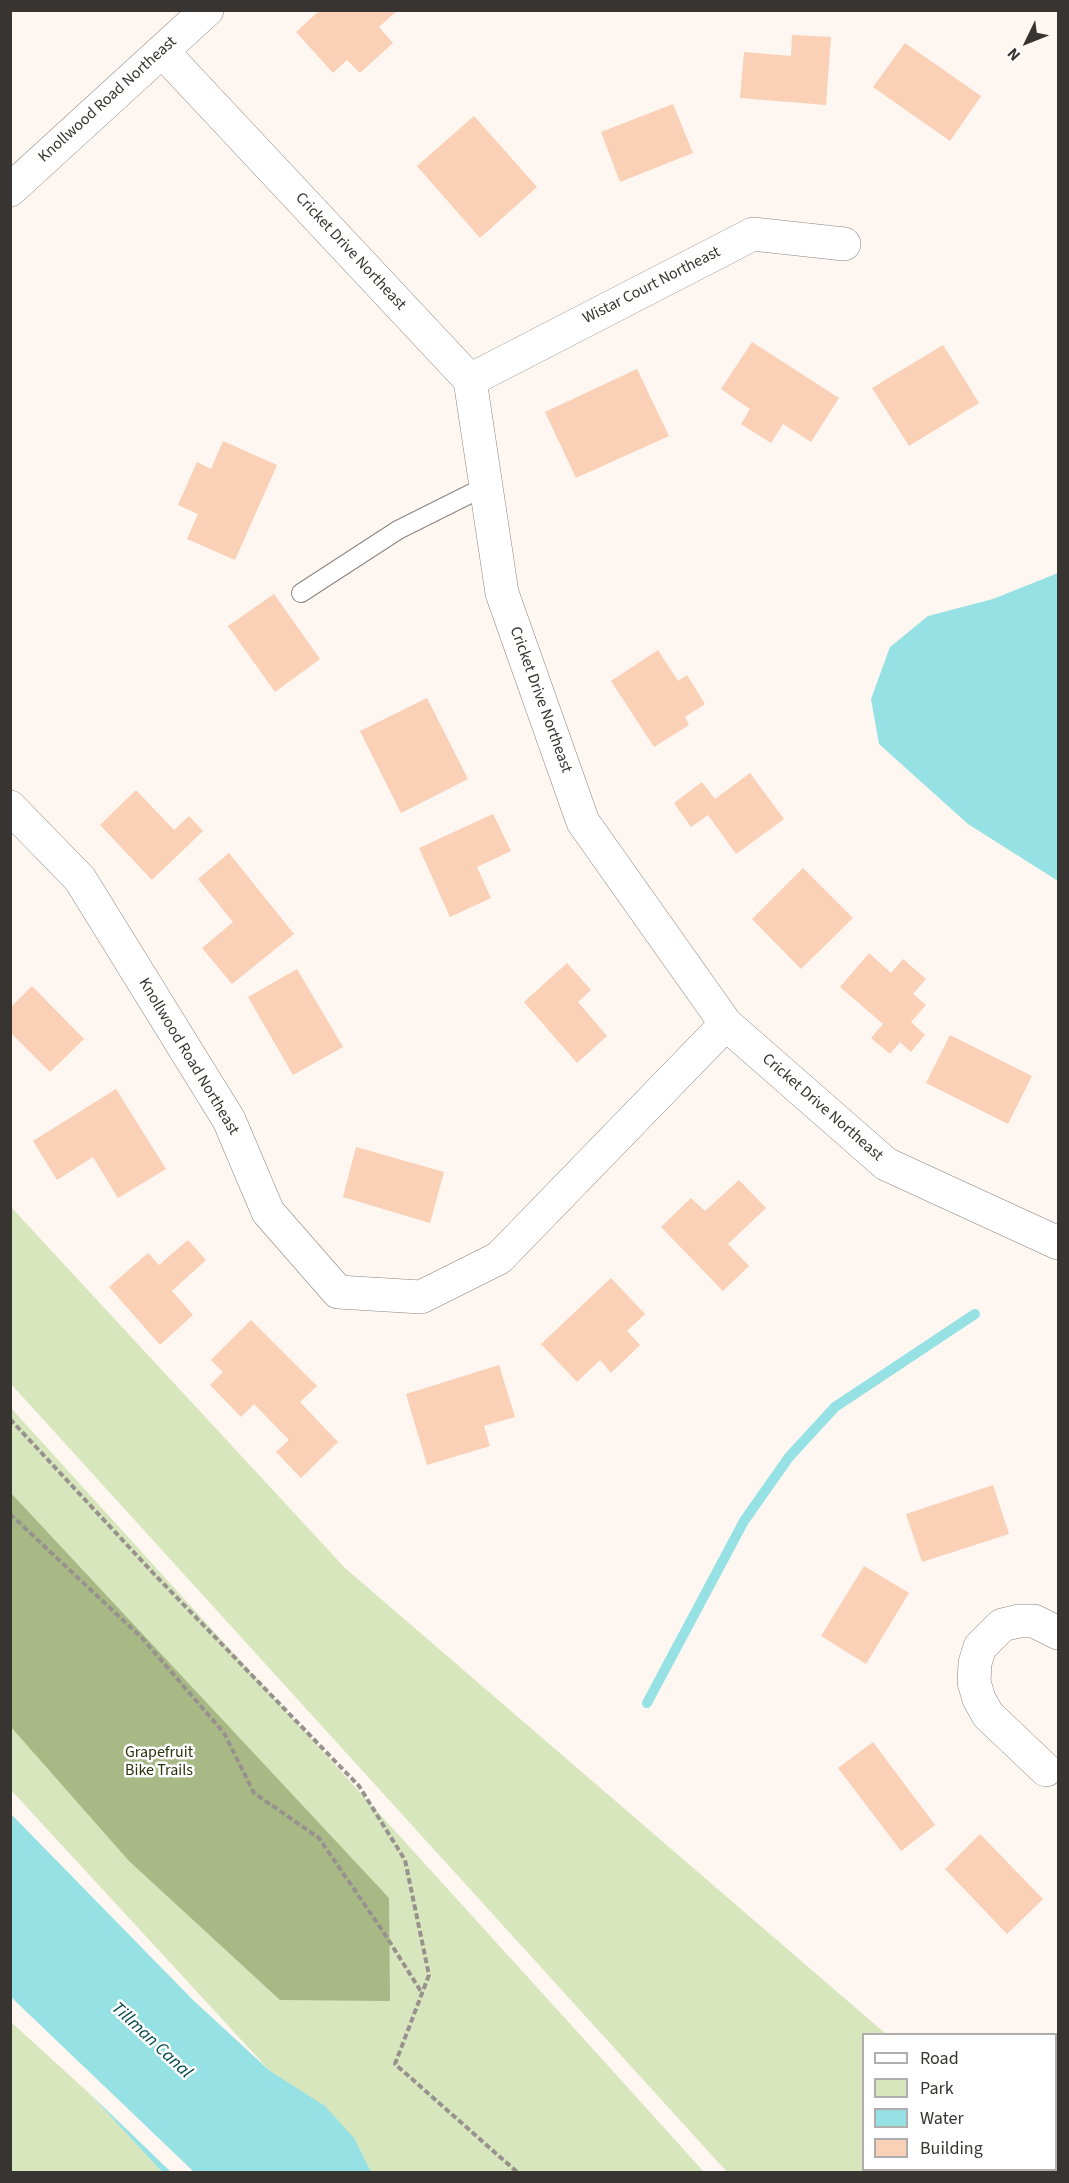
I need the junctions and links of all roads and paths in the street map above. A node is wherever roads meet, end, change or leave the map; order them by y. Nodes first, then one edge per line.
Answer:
1 (207, 10) edge
2 (162, 51) junction
3 (10, 190) edge
4 (844, 244) dead end
5 (470, 380) junction
6 (486, 486) junction
7 (301, 592) dead end
8 (10, 807) edge
9 (726, 1024) junction
10 (1059, 1243) edge
11 (10, 1419) edge
12 (10, 1514) edge
13 (1059, 1633) edge
14 (1054, 1770) edge
15 (422, 1993) junction
16 (517, 2172) edge

1 - 2 street, Knollwood Road Northeast
2 - 3 street, Knollwood Road Northeast
2 - 5 street, Cricket Drive Northeast
4 - 5 street, Wistar Court Northeast
5 - 6 street, Cricket Drive Northeast
6 - 7 lane
6 - 9 street, Cricket Drive Northeast
8 - 9 street, Knollwood Road Northeast
9 - 10 street, Cricket Drive Northeast
11 - 15 path
12 - 15 path
13 - 14 street
15 - 16 path

